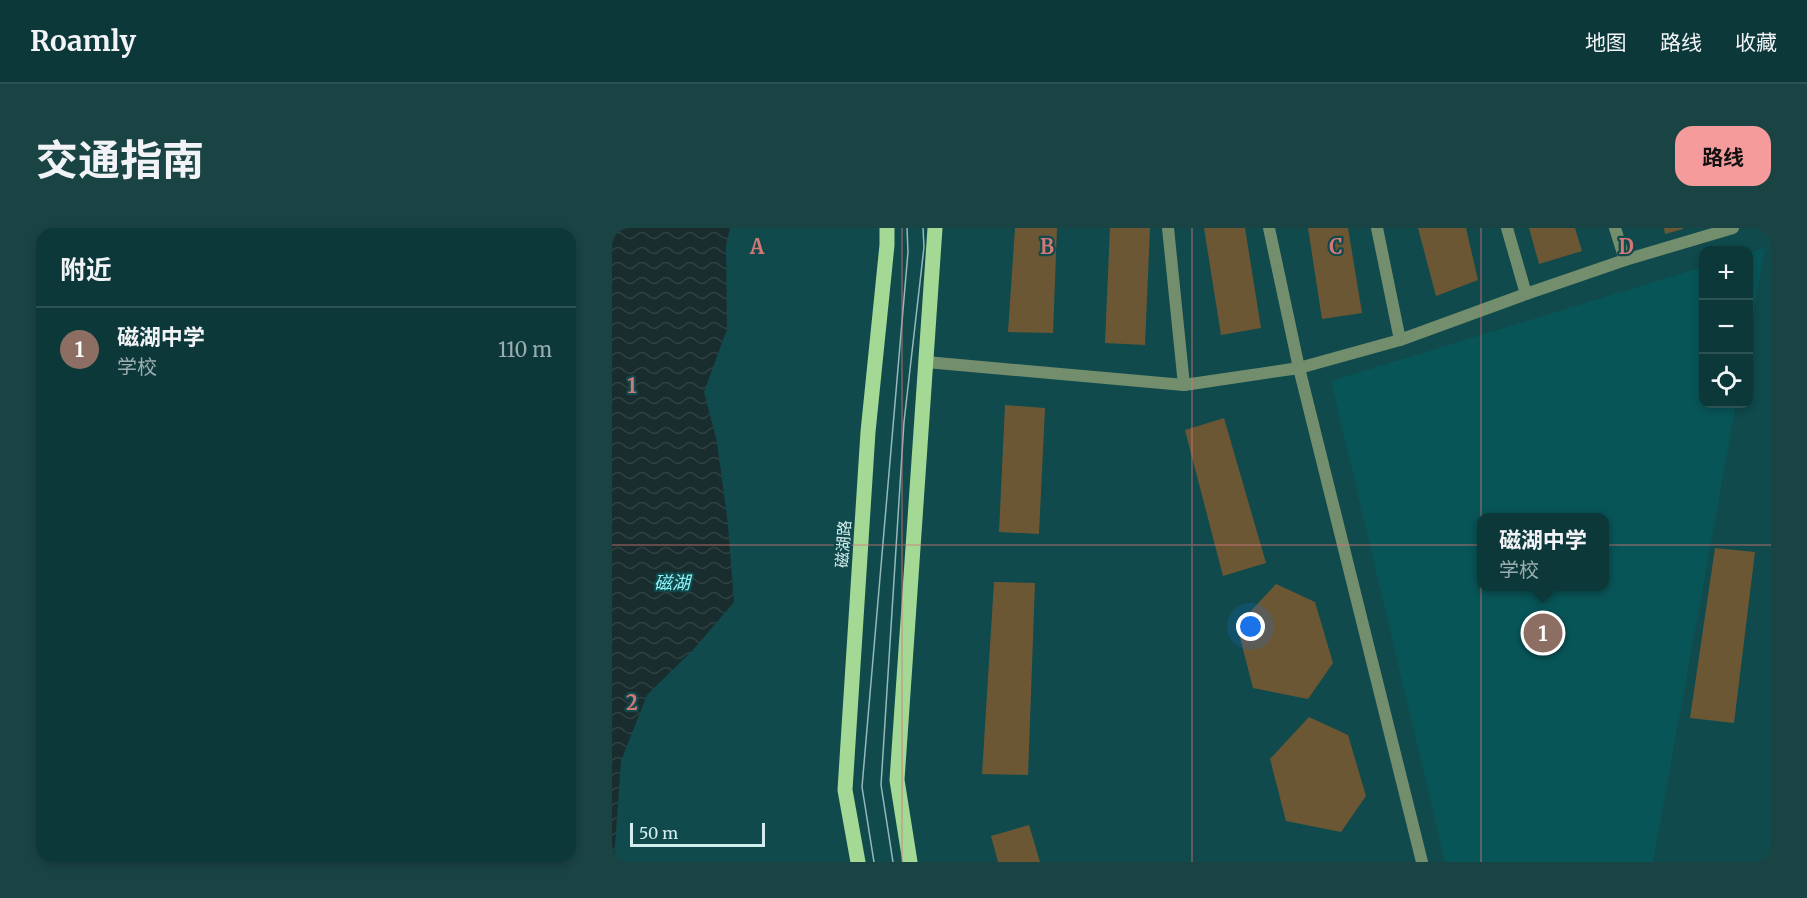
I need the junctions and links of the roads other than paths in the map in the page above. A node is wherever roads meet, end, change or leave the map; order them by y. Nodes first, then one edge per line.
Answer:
1 (887, 228) edge
2 (935, 228) edge
3 (1168, 228) edge
4 (1269, 228) edge
5 (1377, 228) edge
6 (1507, 228) edge
7 (1616, 228) edge
8 (1733, 228) edge
9 (1625, 260) junction
10 (1526, 294) junction
11 (1401, 340) junction
12 (926, 362) junction
13 (1299, 368) junction
14 (1184, 385) junction
15 (858, 862) edge
16 (910, 862) edge
17 (1422, 862) edge

1 - 15 main road, 磁湖路
2 - 12 main road
3 - 14 street
4 - 13 street
5 - 11 street
6 - 10 street
7 - 9 street
8 - 9 street
9 - 10 street
10 - 11 street
11 - 13 street
12 - 14 street
12 - 16 main road
13 - 14 street
13 - 17 street

